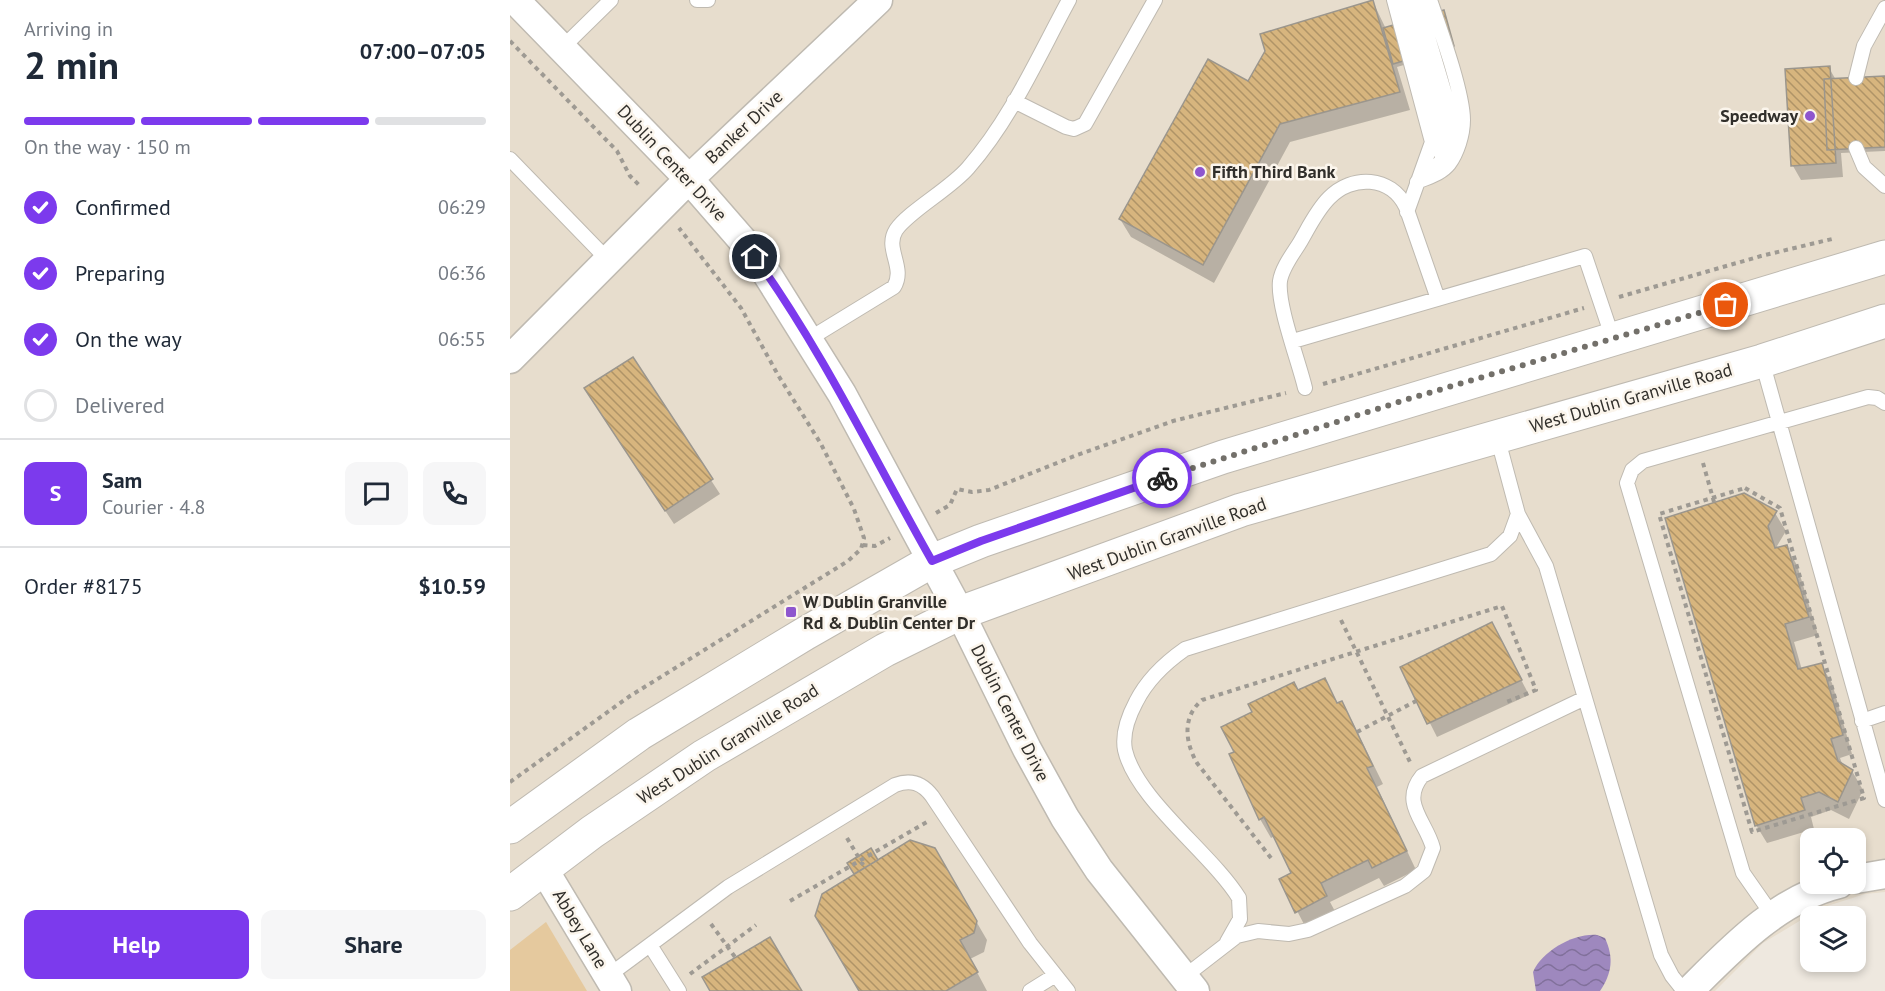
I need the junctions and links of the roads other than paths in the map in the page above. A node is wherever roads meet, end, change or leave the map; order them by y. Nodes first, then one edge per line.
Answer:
1 (515, 0) edge
2 (611, 0) edge
3 (697, 0) edge
4 (708, 0) edge
5 (878, 0) edge
6 (1069, 0) edge
7 (1155, 0) edge
8 (1394, 0) edge
9 (1406, 0) edge
10 (1417, 0) edge
11 (1430, 0) edge
12 (1885, 8) edge
13 (562, 48) junction
14 (1856, 78) dead end
15 (1014, 101) junction
16 (1856, 148) dead end
17 (510, 159) edge
18 (689, 179) junction
19 (1417, 182) junction
20 (1885, 186) edge
21 (1407, 212) junction
22 (1885, 257) edge
23 (608, 260) junction
24 (1438, 299) junction
25 (1885, 321) edge
26 (809, 339) junction
27 (1613, 339) junction
28 (1293, 341) junction
29 (510, 359) edge
30 (1762, 361) junction
31 (1305, 388) dead end
32 (1885, 403) edge
33 (1778, 424) junction
34 (1497, 436) junction
35 (1518, 514) junction
36 (932, 561) junction
37 (960, 613) junction
38 (1586, 698) junction
39 (1885, 713) edge
40 (1862, 720) junction
41 (1885, 800) edge
42 (510, 827) edge
43 (543, 868) junction
44 (1885, 874) edge
45 (1866, 877) edge
46 (510, 894) edge
47 (1812, 894) edge
48 (1773, 916) junction
49 (1227, 942) junction
50 (650, 945) junction
51 (1054, 976) junction
52 (612, 984) edge
53 (1182, 986) edge
54 (677, 988) edge
55 (1030, 991) edge
56 (1068, 991) edge
57 (1684, 991) edge
58 (1689, 991) edge

1 - 13 street, Dublin Center Drive
2 - 13 lane
3 - 4 lane
5 - 18 street, Banker Drive
6 - 15 lane
7 - 15 lane
8 - 19 lane
9 - 19 lane
10 - 19 lane
11 - 19 lane
12 - 14 lane
13 - 18 street, Dublin Center Drive
15 - 26 lane
16 - 20 lane
17 - 23 lane
18 - 23 street, Banker Drive
18 - 26 street, Dublin Center Drive
19 - 21 lane
21 - 24 lane
21 - 28 lane
22 - 27 main road
23 - 29 street, Banker Drive
24 - 27 lane
24 - 28 lane
25 - 30 main road, West Dublin Granville Road
26 - 36 street, Dublin Center Drive
27 - 36 main road
28 - 31 lane
30 - 33 lane
30 - 34 main road, West Dublin Granville Road
32 - 33 lane
33 - 40 lane
33 - 48 lane
34 - 35 lane
34 - 37 main road, West Dublin Granville Road
35 - 38 lane
35 - 49 lane
36 - 37 street, Dublin Center Drive
36 - 42 main road
37 - 43 main road, West Dublin Granville Road
37 - 53 street, Dublin Center Drive
38 - 49 lane
38 - 57 lane
39 - 40 lane
40 - 41 lane
43 - 46 main road, West Dublin Granville Road
43 - 52 street, Abbey Lane
44 - 45 street
47 - 48 street
48 - 58 street
49 - 53 lane
50 - 51 lane
50 - 52 lane
50 - 54 lane
51 - 55 lane
51 - 56 lane

